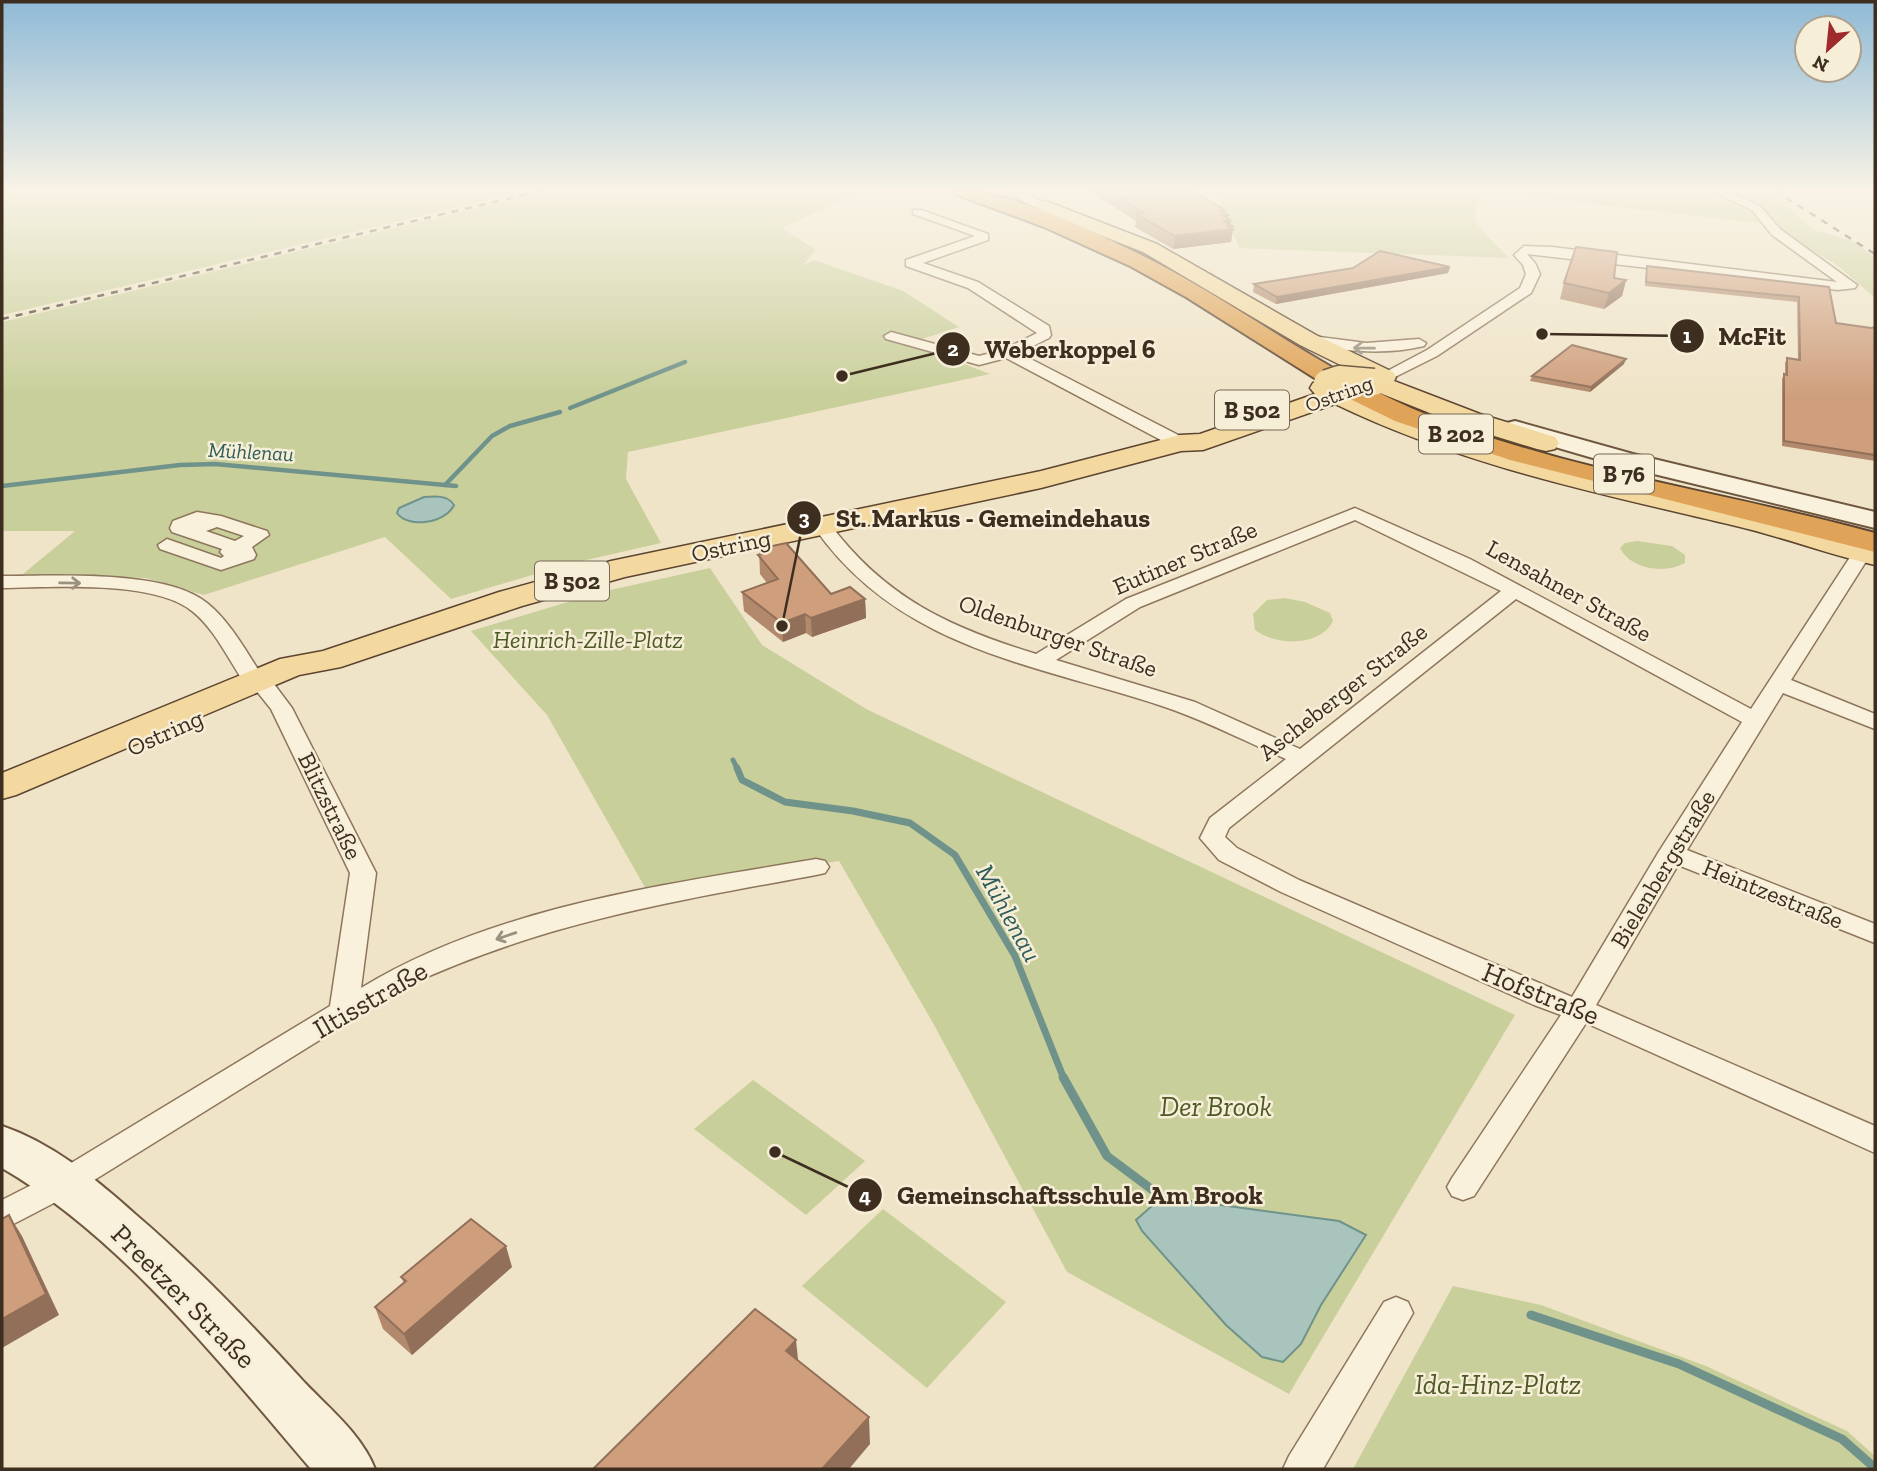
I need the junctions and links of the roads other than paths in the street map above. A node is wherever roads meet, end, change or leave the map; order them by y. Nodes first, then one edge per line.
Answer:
1 (923, 259) edge
2 (1115, 259) edge
3 (1133, 259) edge
4 (1150, 259) edge
5 (1166, 259) edge
6 (1524, 259) edge
7 (1614, 259) edge
8 (1813, 259) edge
9 (891, 337) dead end
10 (1451, 338) junction
11 (1291, 341) junction
12 (1419, 343) junction
13 (1008, 353) junction
14 (1353, 380) junction
15 (1537, 438) junction
16 (1180, 443) junction
17 (1717, 496) junction
18 (1355, 513) joint
19 (1875, 520) edge
20 (823, 527) junction
21 (1796, 531) joint
22 (253, 533) dead end
23 (219, 535) junction
24 (1873, 546) edge
25 (2, 582) edge
26 (1514, 591) junction
27 (1040, 661) junction
28 (1779, 683) junction
29 (260, 685) junction
30 (1754, 719) junction
31 (1875, 722) edge
32 (1301, 758) junction
33 (2, 788) edge
34 (2, 807) edge
35 (1212, 838) joint
36 (1671, 853) junction
37 (816, 867) dead end
38 (1875, 934) edge
39 (351, 1009) junction
40 (1579, 1010) junction
41 (1875, 1140) edge
42 (2, 1145) edge
43 (64, 1183) junction
44 (1462, 1187) dead end
45 (2, 1216) edge
46 (1396, 1314) dead end
47 (347, 1469) edge
48 (1302, 1469) edge

1 - 13 street
2 - 14 highway, B 76
3 - 11 highway, B 76
4 - 11 highway, B 76
5 - 11 main road
6 - 10 street, Ostring
7 - 8 street, Ostring
9 - 13 street
10 - 12 street, Ostring
10 - 14 street, Ostring
12 -> 11 street, Ostring
11 - 14 main road
11 - 17 highway, B 76
11 - 24 highway, B 202
12 - 14 street, Ostring
13 - 16 street
14 - 15 main road
14 - 15 main road
14 - 16 main road, Ostring / B 502
14 - 21 main road
15 - 17 highway, B 76
15 - 19 main road
16 - 20 main road, Ostring / B 502
17 - 24 highway, B 76
18 - 26 street, Lensahner Straße
18 - 27 street, Eutiner Straße
20 - 27 street, Oldenburger Straße
20 - 29 main road, Ostring / B 502
21 - 24 highway
22 - 23 street
23 - 23 street
24 - 28 street, Bielenbergstraße
25 -> 29 street, Blitzstraße
26 - 30 street, Lensahner Straße
26 - 32 street, Ascheberger Straße
27 - 32 street, Oldenburger Straße
28 - 30 street, Bielenbergstraße
28 - 31 street
29 - 33 main road, Ostring / B 502
29 - 34 main road, Ostring / B 502
29 - 39 street, Blitzstraße
30 - 36 street, Bielenbergstraße
32 - 35 street, Ascheberger Straße
35 - 40 street, Hofstraße
36 - 38 street, Heintzestraße
36 - 40 street, Bielenbergstraße
37 -> 39 street, Iltisstraße
39 - 43 street, Iltisstraße
40 - 41 street, Hofstraße
40 - 44 street, Bielenbergstraße
42 - 43 main road, Preetzer Straße
43 - 45 street, Iltisstraße
43 - 47 main road, Preetzer Straße
46 - 48 street

